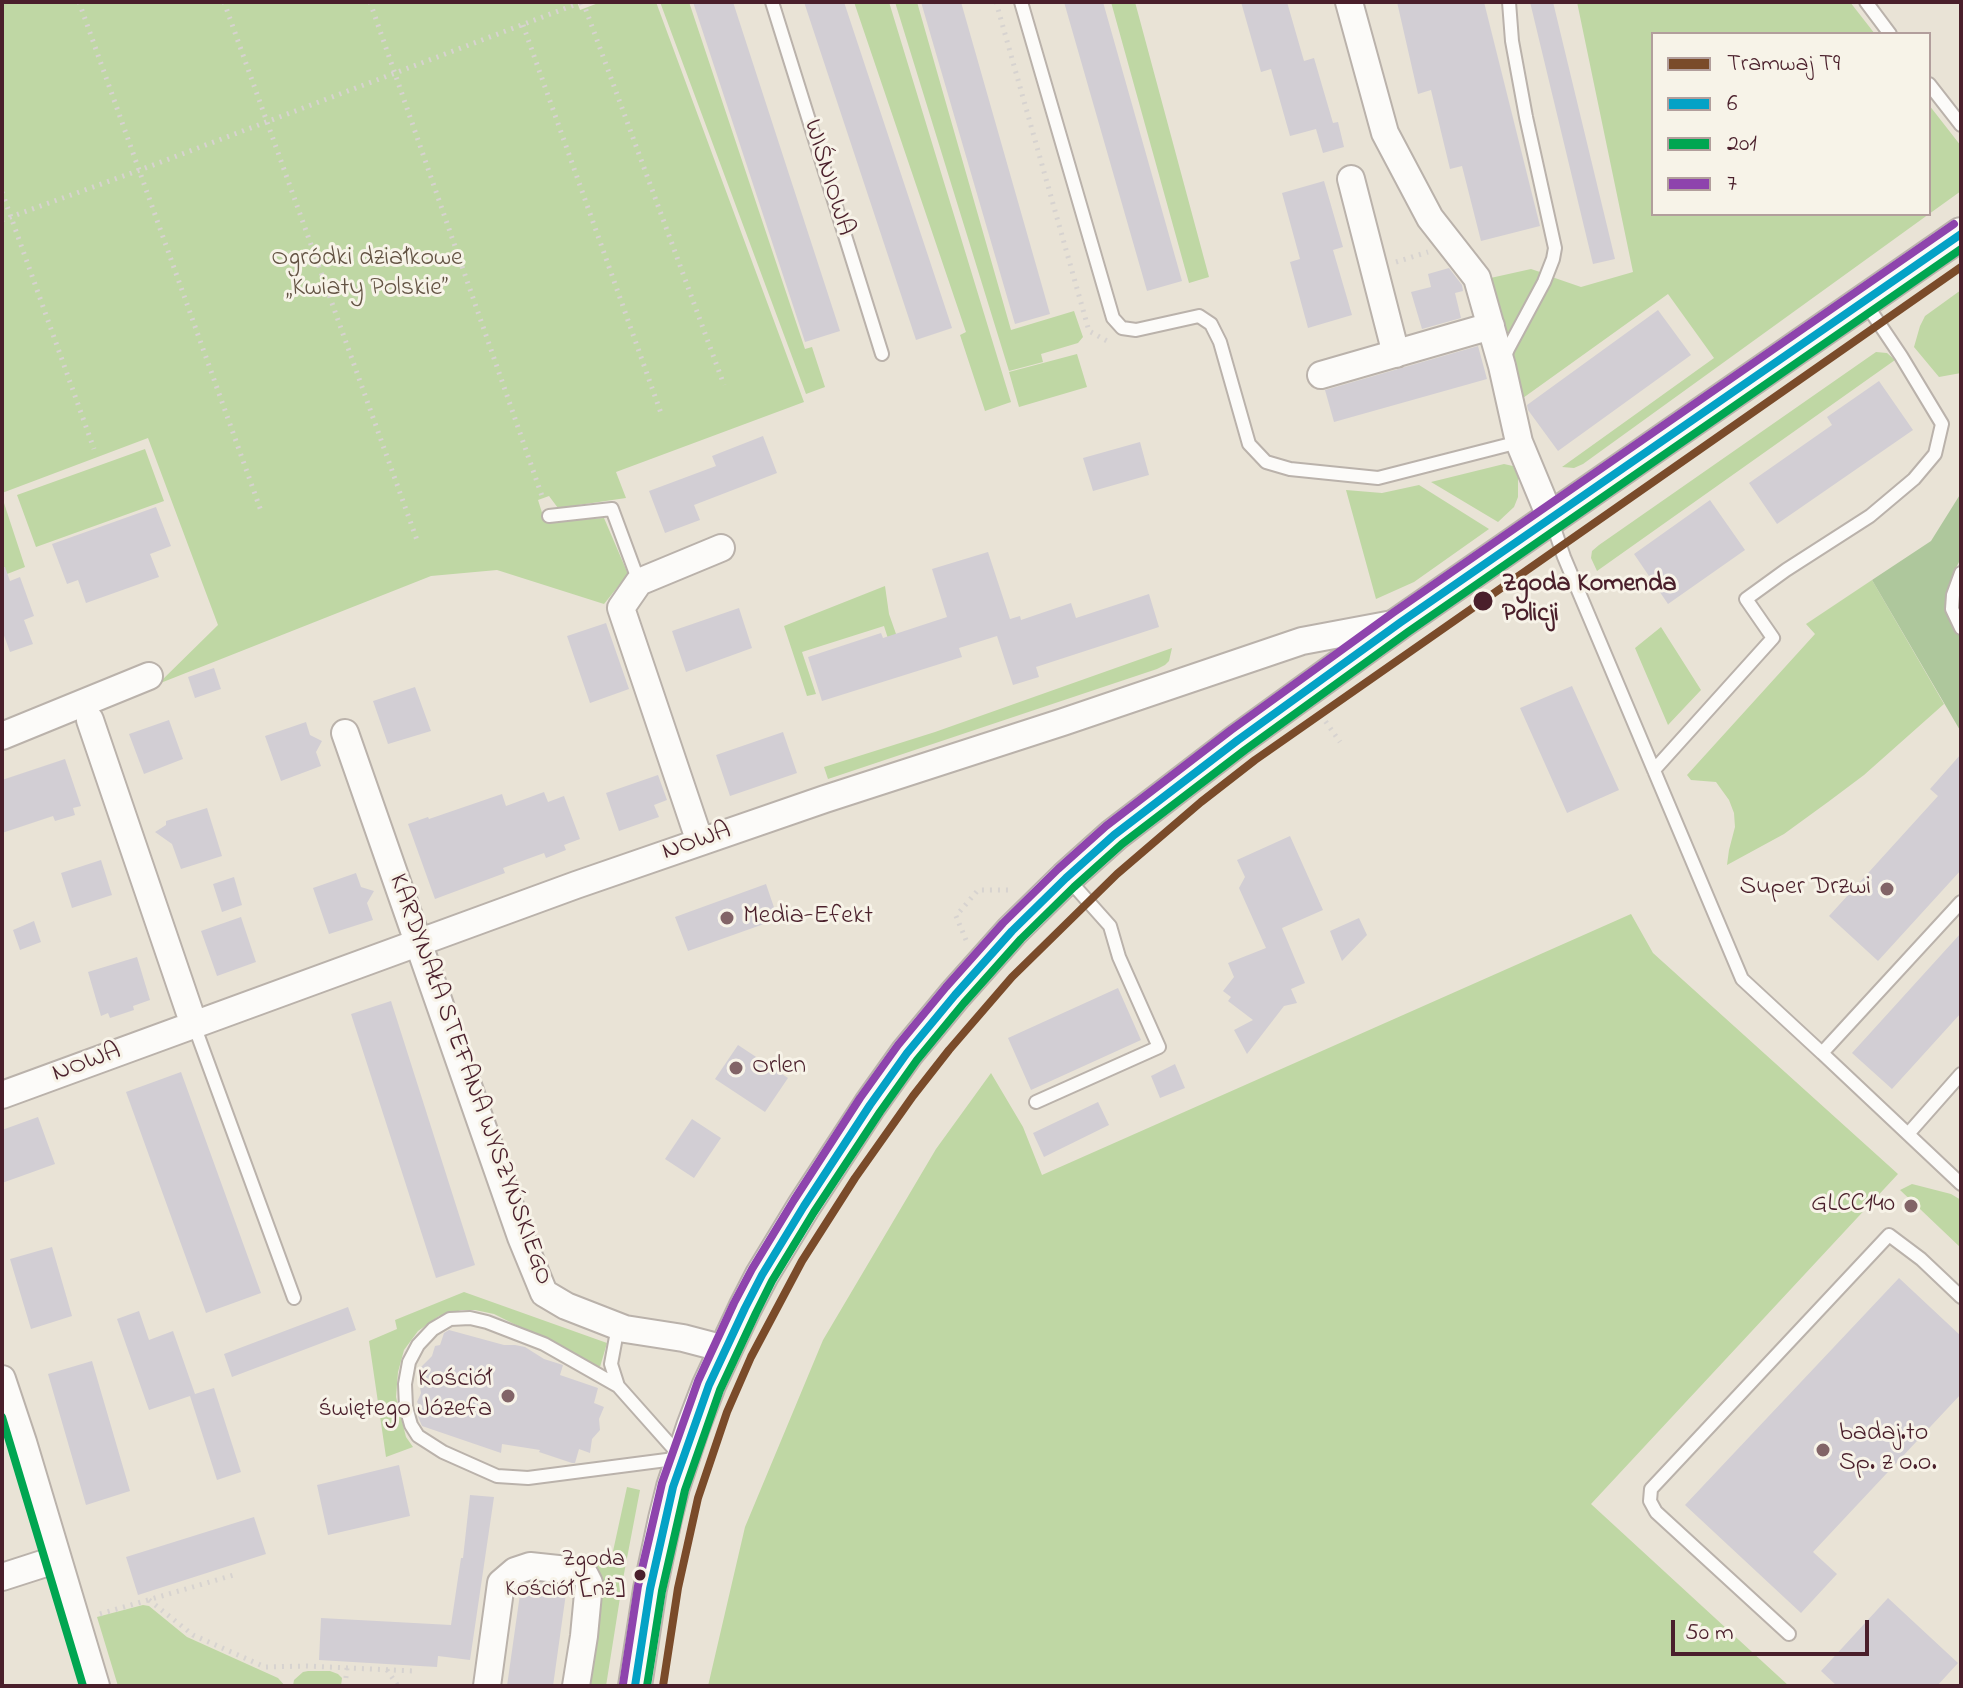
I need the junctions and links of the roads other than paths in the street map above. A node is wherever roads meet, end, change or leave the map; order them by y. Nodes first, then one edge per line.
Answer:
1 (772, 2) edge
2 (1021, 2) edge
3 (1349, 2) edge
4 (1509, 2) edge
5 (1866, 2) edge
6 (1888, 32) edge
7 (1931, 87) edge
8 (1961, 125) edge
9 (1351, 179) dead end
10 (1961, 234) edge
11 (1864, 301) junction
12 (1491, 326) junction
13 (882, 354) dead end
14 (1396, 354) junction
15 (1502, 366) junction
16 (1321, 375) dead end
17 (1519, 442) junction
18 (549, 516) road end
19 (1551, 519) junction
20 (721, 548) dead end
21 (1961, 573) edge
22 (639, 582) junction
23 (1401, 622) junction
24 (1961, 628) edge
25 (149, 676) dead end
26 (90, 720) dead end
27 (345, 733) dead end
28 (2, 736) edge
29 (1654, 770) junction
30 (700, 842) junction
31 (1066, 878) junction
32 (1961, 902) edge
33 (417, 943) junction
34 (194, 1025) junction
35 (1822, 1053) junction
36 (1961, 1074) edge
37 (2, 1095) edge
38 (1036, 1102) dead end
39 (1908, 1134) junction
40 (1959, 1177) edge
41 (1961, 1297) edge
42 (294, 1298) dead end
43 (618, 1326) junction
44 (725, 1349) junction
45 (2, 1379) edge
46 (618, 1386) junction
47 (682, 1458) junction
48 (58, 1559) junction
49 (2, 1577) edge
50 (1789, 1634) dead end
51 (96, 1686) edge
52 (487, 1686) edge
53 (576, 1686) edge
54 (635, 1686) edge

1 - 13 lane, WIŚNIOWA
2 - 17 lane
3 - 12 street
4 - 15 lane
5 - 6 lane
7 - 8 lane
9 - 14 street
10 - 11 street
11 - 19 street
11 - 29 lane
12 - 14 street
12 - 15 street
14 - 16 street
15 - 17 street
17 - 19 street
18 - 22 lane
19 - 23 street
19 - 29 lane
20 - 22 street
21 - 24 lane
22 - 30 street
23 - 30 street, NOWA
23 - 31 street
25 - 28 street
26 - 34 street
27 - 33 street, KARDYNAŁA STEFANA WYSZYŃSKIEGO
29 - 35 lane
30 - 33 street, NOWA
31 - 38 lane
31 - 44 street
32 - 35 lane
33 - 34 street, NOWA
33 - 43 street, KARDYNAŁA STEFANA WYSZYŃSKIEGO
34 - 37 street, NOWA
34 - 42 lane
35 - 39 lane
36 - 39 lane
39 - 40 lane
41 - 50 lane
43 - 44 street, KARDYNAŁA STEFANA WYSZYŃSKIEGO
43 - 46 lane
44 - 47 street
45 - 48 street
46 - 47 lane
46 - 47 lane
47 - 54 street
48 - 49 street
48 - 51 street
52 - 53 street

